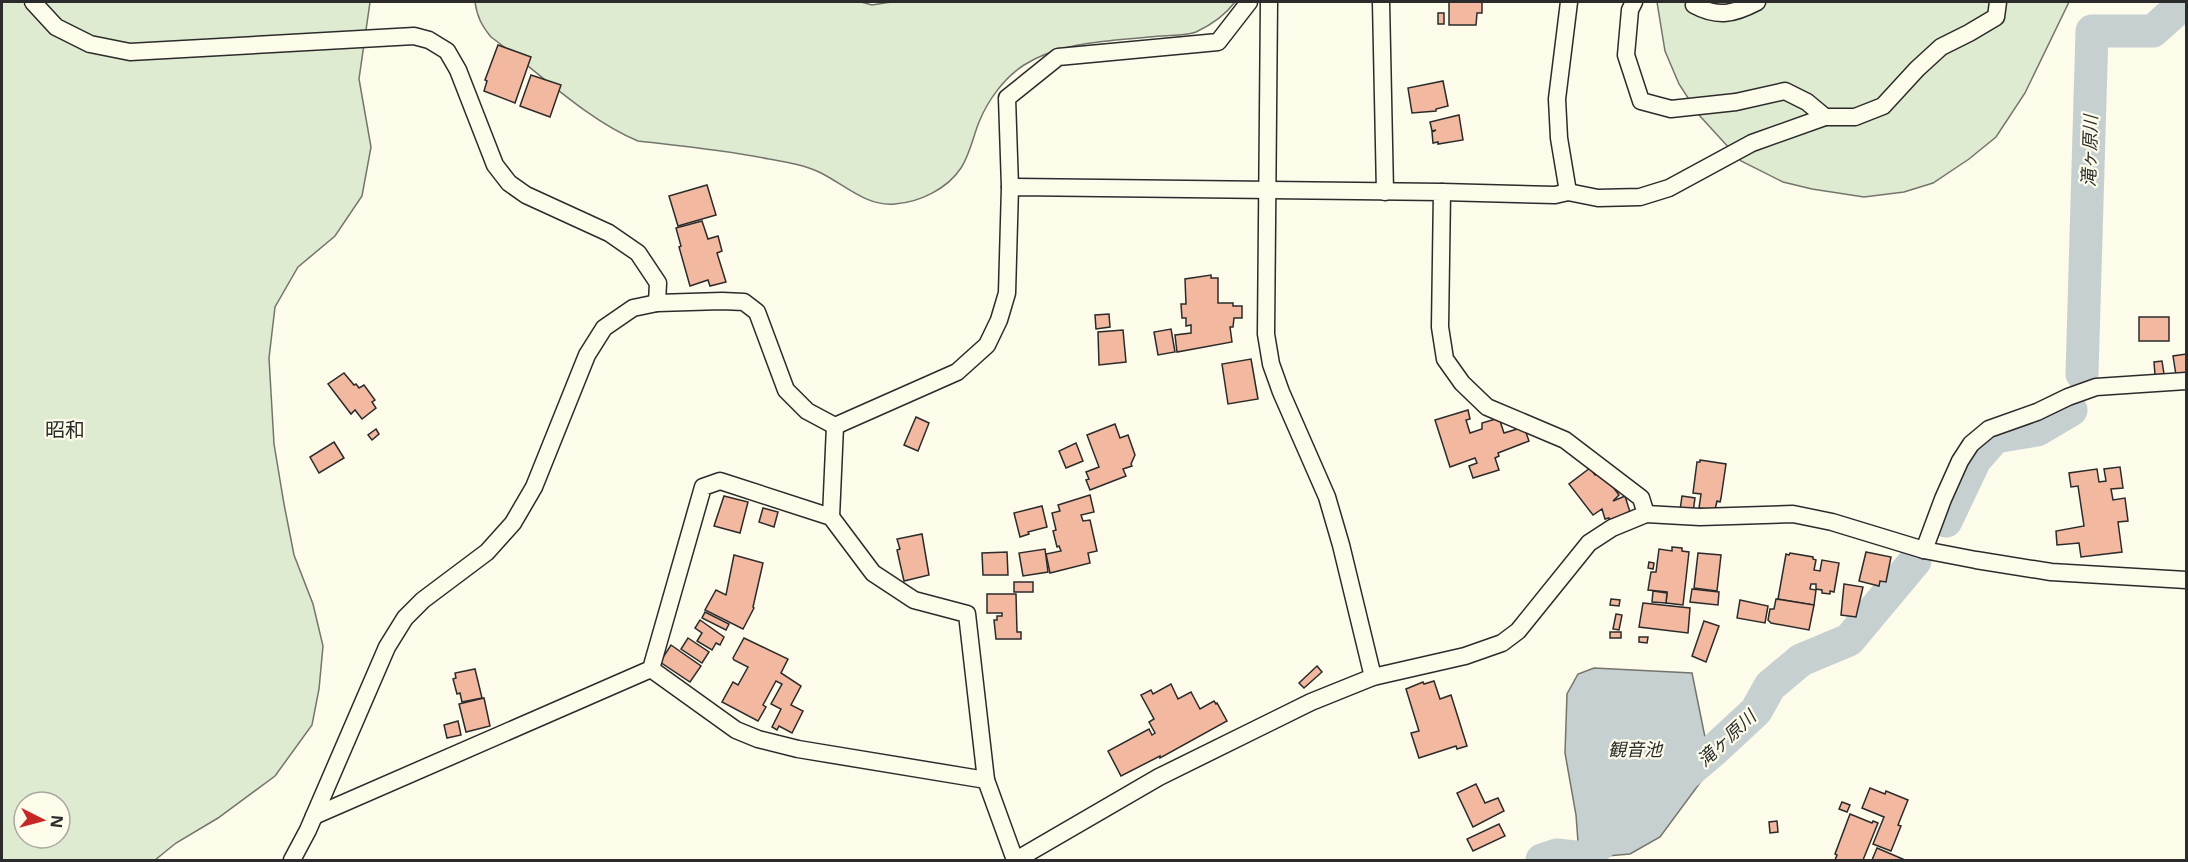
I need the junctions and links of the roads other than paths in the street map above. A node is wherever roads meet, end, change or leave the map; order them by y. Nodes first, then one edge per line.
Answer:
1 (33, 2) edge
2 (1249, 2) edge
3 (1269, 2) edge
4 (1381, 2) edge
5 (1569, 2) edge
6 (1634, 2) edge
7 (1695, 2) edge
8 (1757, 2) edge
9 (1998, 2) edge
10 (1825, 117) junction
11 (1010, 187) junction
12 (1267, 191) junction
13 (1385, 192) junction
14 (1442, 192) junction
15 (1568, 192) junction
16 (657, 303) junction
17 (2187, 381) edge
18 (835, 426) junction
19 (1646, 514) junction
20 (831, 517) junction
21 (1924, 550) junction
22 (2187, 580) edge
23 (651, 669) junction
24 (1373, 677) junction
25 (986, 780) junction
26 (314, 816) junction
27 (292, 861) edge
28 (1016, 861) edge

1 - 16 street
2 - 11 street
3 - 12 street
4 - 13 street
5 - 15 street
6 - 10 street
7 - 8 street
9 - 10 street
10 - 15 street
11 - 12 street
11 - 18 street
12 - 13 street
12 - 24 street
13 - 14 street
14 - 15 street
14 - 19 street
16 - 18 street
16 - 26 street
17 - 21 street
18 - 20 street
19 - 21 street
19 - 24 street
20 - 23 street
20 - 25 street
21 - 22 street
23 - 25 street
23 - 26 street
24 - 28 street
25 - 28 street
26 - 27 street

